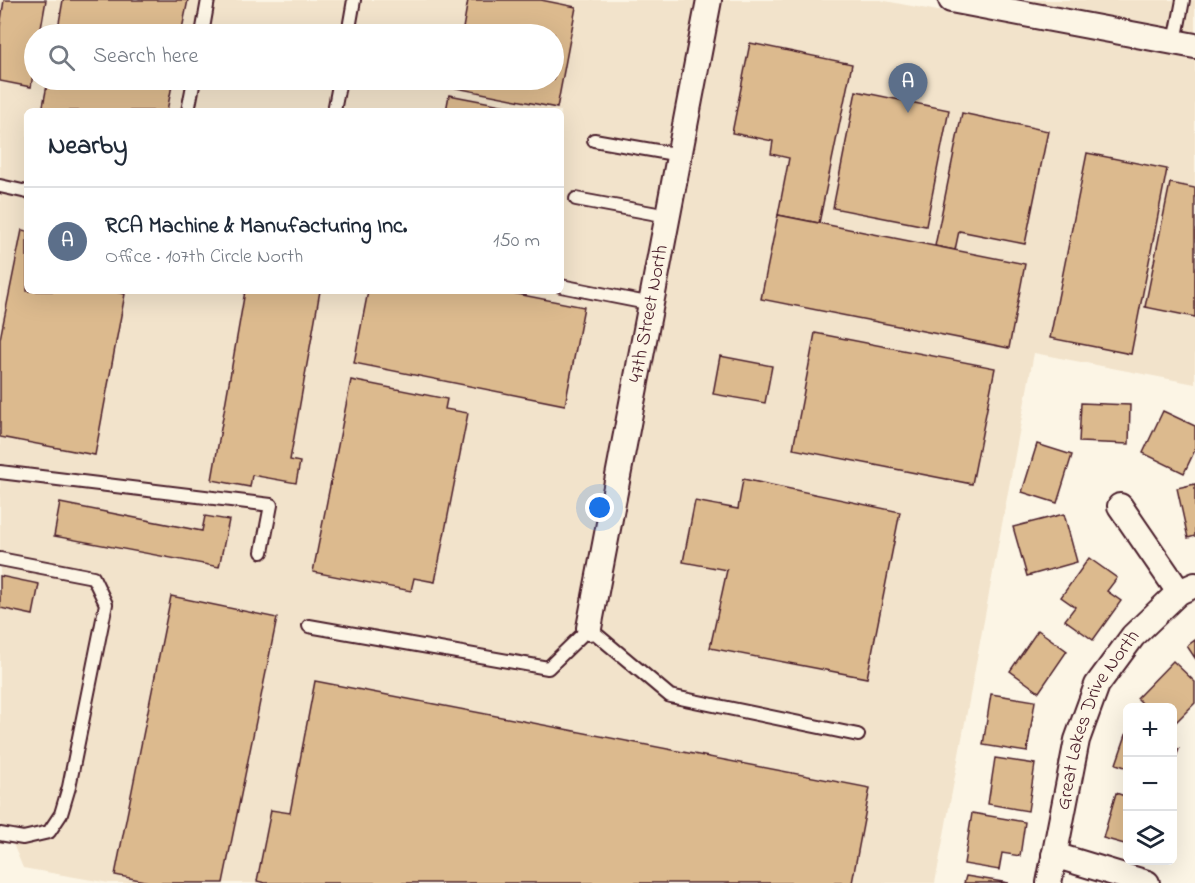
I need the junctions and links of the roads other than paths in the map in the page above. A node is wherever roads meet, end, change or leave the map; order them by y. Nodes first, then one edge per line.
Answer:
1 (208, 0) edge
2 (354, 0) edge
3 (709, 0) edge
4 (951, 0) edge
5 (1183, 0) edge
6 (204, 24) edge
7 (350, 24) edge
8 (1185, 44) edge
9 (192, 90) edge
10 (338, 90) edge
11 (189, 108) edge
12 (335, 108) edge
13 (594, 140) dead end
14 (680, 155) junction
15 (0, 186) edge
16 (24, 191) edge
17 (576, 199) dead end
18 (668, 216) junction
19 (564, 287) edge
20 (652, 304) junction
21 (0, 472) edge
22 (1120, 506) dead end
23 (262, 552) dead end
24 (0, 558) edge
25 (1187, 589) edge
26 (309, 626) dead end
27 (590, 628) junction
28 (858, 735) dead end
29 (0, 834) edge
30 (1054, 855) junction
31 (1049, 883) edge
32 (1146, 883) edge

1 - 6 lane
2 - 7 lane
3 - 14 street, 47th Street North
4 - 8 street
5 - 8 lane
9 - 11 lane
10 - 12 lane
13 - 14 lane
14 - 18 street, 47th Street North
15 - 16 lane
17 - 18 lane
18 - 20 street, 47th Street North
19 - 20 lane
20 - 27 street, 47th Street North
21 - 23 lane
22 - 25 street
24 - 29 lane
25 - 30 street, Great Lakes Drive North
26 - 27 lane
27 - 28 lane
30 - 31 street, Great Lakes Drive North
30 - 32 street

